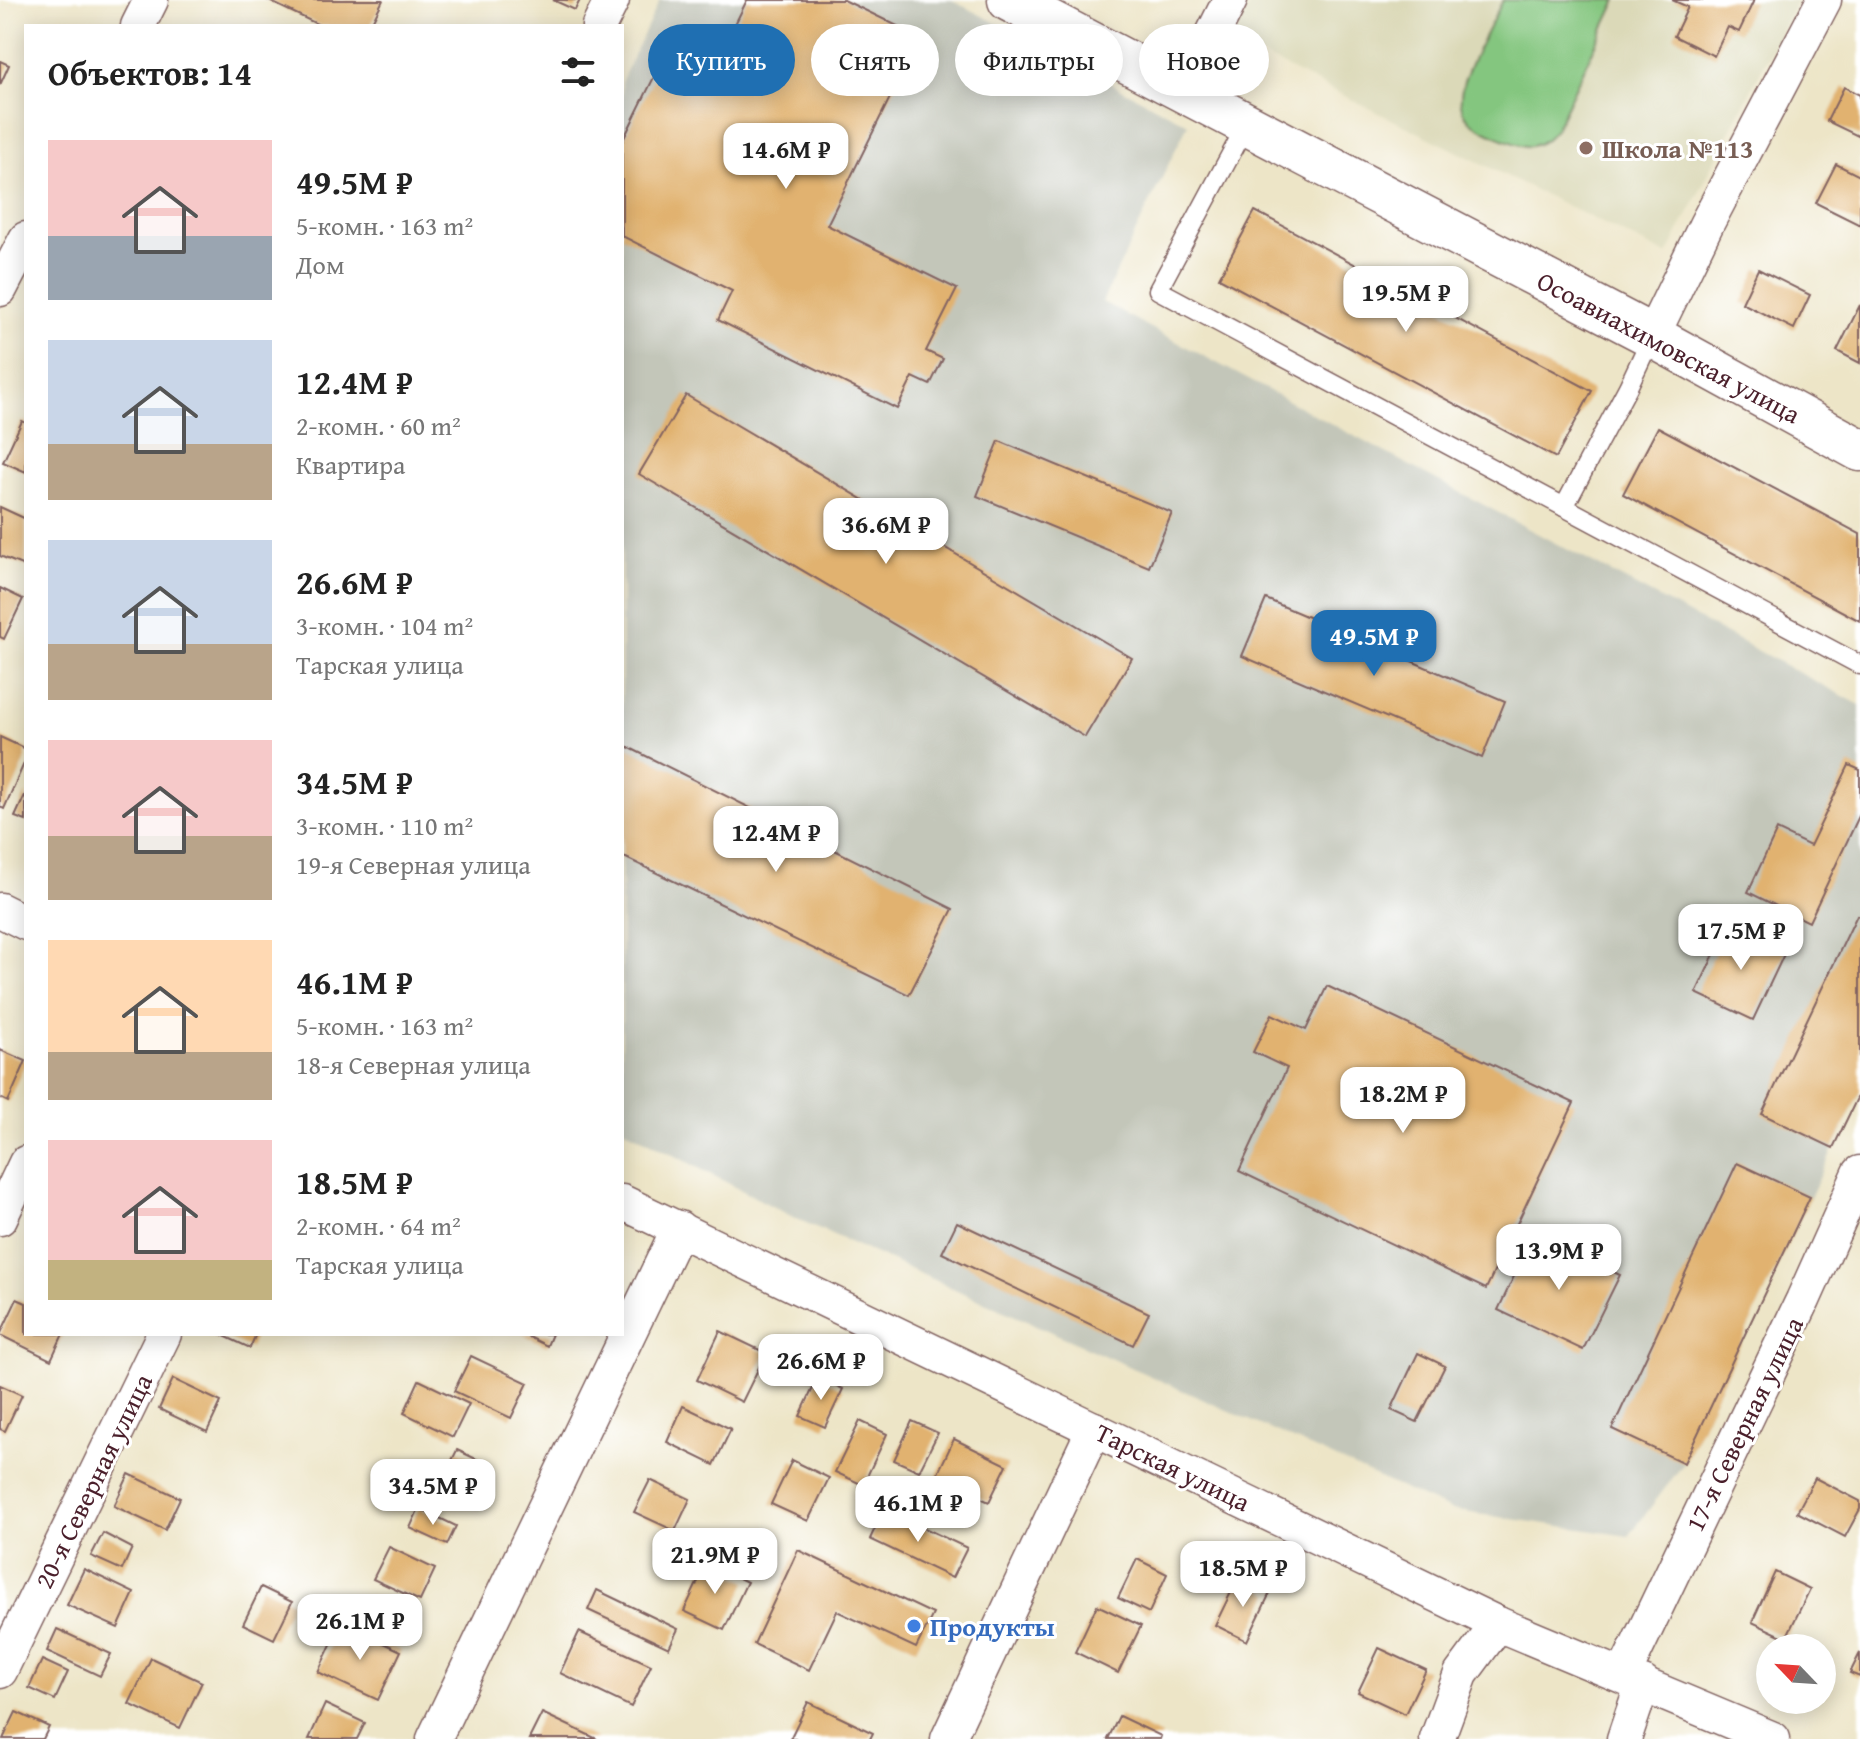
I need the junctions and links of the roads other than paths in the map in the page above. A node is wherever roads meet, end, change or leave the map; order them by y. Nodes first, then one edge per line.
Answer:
1 (151, 0) edge
2 (612, 0) edge
3 (1009, 0) edge
4 (1230, 0) edge
5 (1824, 0) edge
6 (139, 24) edge
7 (600, 24) edge
8 (1218, 24) edge
9 (1139, 68) edge
10 (1191, 96) edge
11 (1246, 126) junction
12 (24, 243) edge
13 (0, 289) edge
14 (1652, 336) junction
15 (1860, 450) edge
16 (1564, 507) junction
17 (1860, 665) edge
18 (0, 910) edge
19 (24, 922) edge
20 (24, 1167) edge
21 (1860, 1173) edge
22 (624, 1203) edge
23 (0, 1218) edge
24 (679, 1228) junction
25 (163, 1336) edge
26 (1094, 1429) junction
27 (1498, 1624) junction
28 (0, 1671) edge
29 (1633, 1679) junction
30 (434, 1739) edge
31 (948, 1739) edge
32 (1437, 1739) edge
33 (1624, 1739) edge
34 (1773, 1739) edge

1 - 6 street
2 - 7 street
3 - 9 street, Осоавиахимовская улица
4 - 8 street
5 - 14 street
10 - 11 street, Осоавиахимовская улица
11 - 14 street, Осоавиахимовская улица
11 - 16 lane
12 - 13 street
14 - 15 street, Осоавиахимовская улица
14 - 16 lane
16 - 17 lane
18 - 19 street
20 - 23 street
21 - 29 street, 17-я Северная улица
22 - 24 street, Тарская улица
24 - 26 street, Тарская улица
24 - 30 street
25 - 28 street, 20-я Северная улица
26 - 27 street, Тарская улица
26 - 31 street
27 - 29 street, Тарская улица
27 - 32 street
29 - 33 street, 17-я Северная улица
29 - 34 street, Тарская улица

